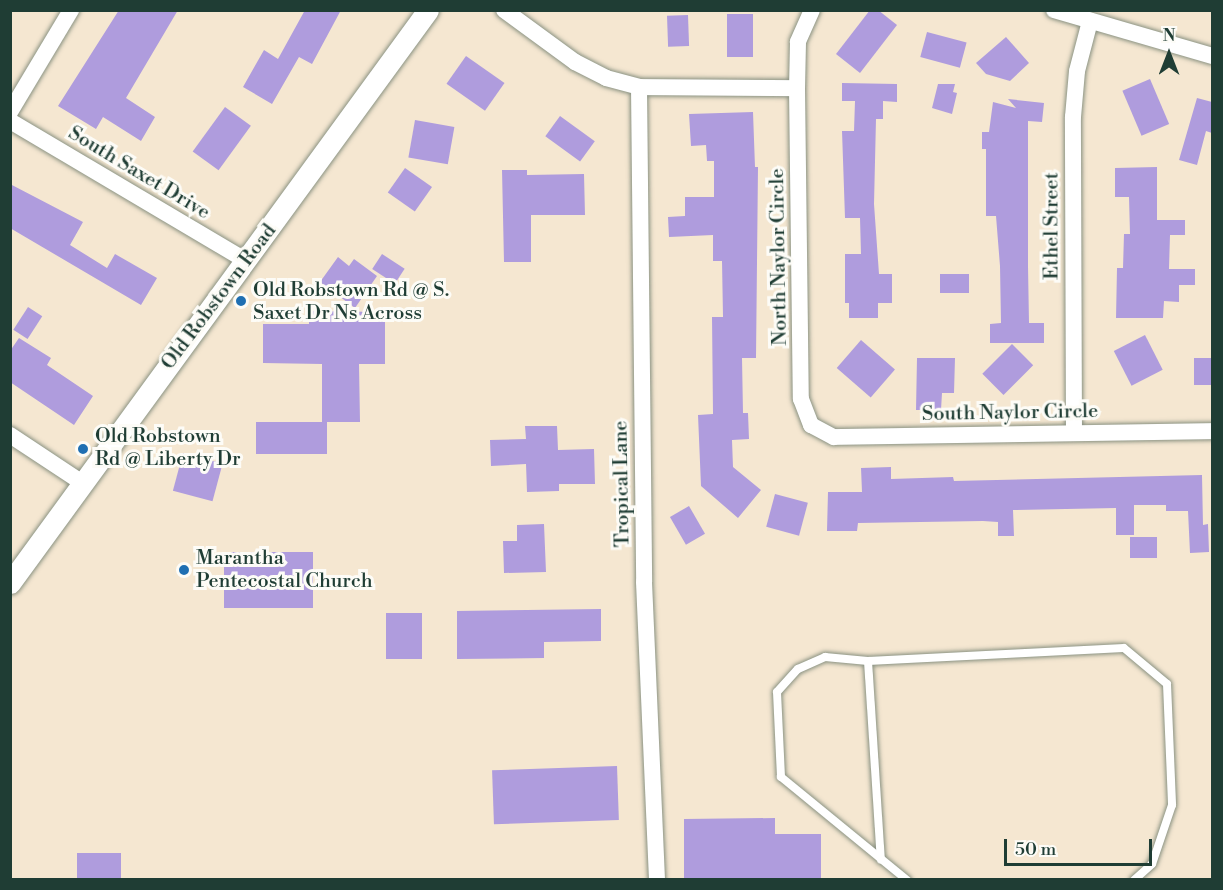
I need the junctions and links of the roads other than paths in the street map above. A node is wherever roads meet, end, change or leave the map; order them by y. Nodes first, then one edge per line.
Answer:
1 (71, 10) edge
2 (428, 10) edge
3 (504, 10) edge
4 (812, 10) edge
5 (1054, 10) edge
6 (1090, 21) junction
7 (1212, 56) edge
8 (639, 87) junction
9 (797, 88) junction
10 (10, 112) edge
11 (10, 121) edge
12 (247, 261) junction
13 (811, 425) joint
14 (1212, 430) edge
15 (1074, 433) junction
16 (10, 435) edge
17 (81, 482) junction
18 (10, 583) edge
19 (868, 661) junction
20 (881, 860) junction
21 (657, 879) edge
22 (907, 879) edge
23 (1134, 879) edge

1 - 10 street
2 - 12 street, Old Robstown Road
3 - 8 street
4 - 9 street, North Naylor Circle
5 - 6 street
6 - 7 street
6 - 15 street, Ethel Street
8 - 9 street
8 - 21 street, Tropical Lane
9 - 13 street, North Naylor Circle
11 - 12 street, South Saxet Drive
12 - 17 street, Old Robstown Road
13 - 15 street, South Naylor Circle
14 - 15 street, South Naylor Circle
16 - 17 street
17 - 18 street, Old Robstown Road
19 - 20 lane
19 - 20 lane
19 - 23 lane
20 - 22 lane

